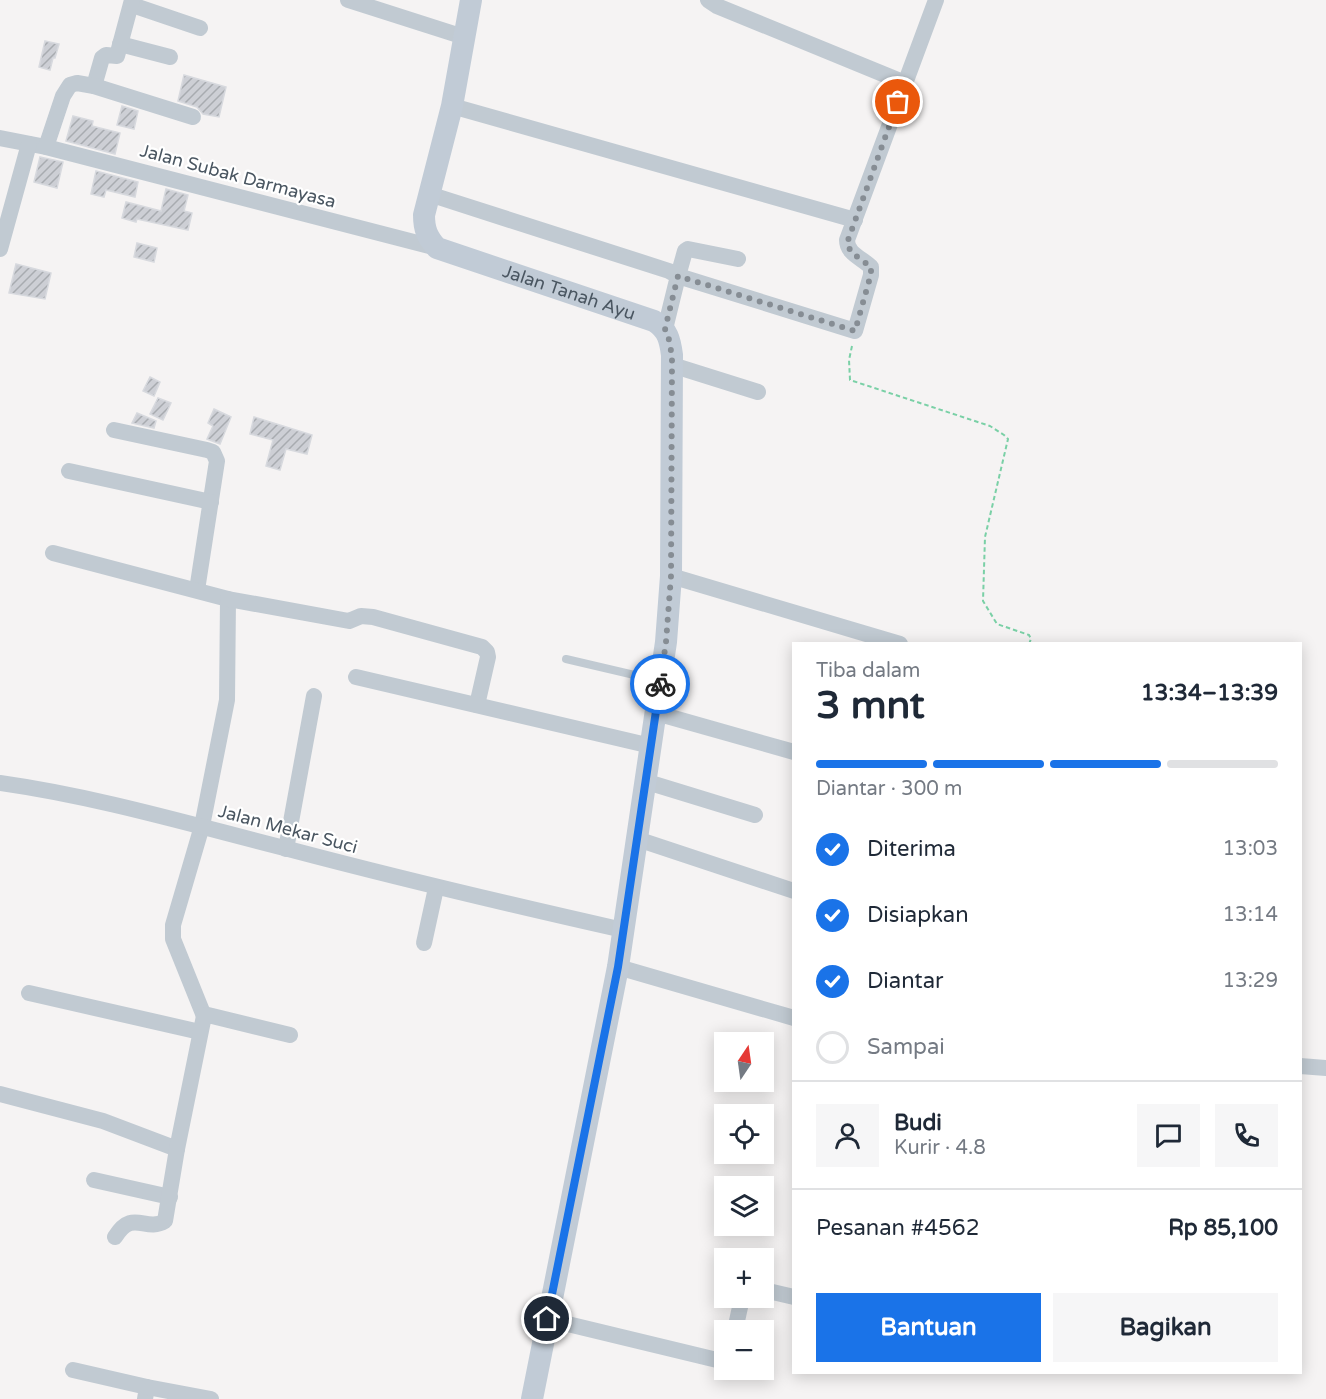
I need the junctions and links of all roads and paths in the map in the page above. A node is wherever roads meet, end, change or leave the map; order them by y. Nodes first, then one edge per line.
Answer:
1 (348, 0) edge
2 (471, 0) edge
3 (708, 0) edge
4 (935, 0) edge
5 (132, 3) edge
6 (738, 6) edge
7 (200, 28) dead end
8 (464, 37) junction
9 (120, 44) junction
10 (170, 57) dead end
11 (905, 83) junction
12 (94, 86) junction
13 (452, 106) junction
14 (194, 117) dead end
15 (0, 138) edge
16 (28, 144) junction
17 (46, 147) junction
18 (429, 194) junction
19 (855, 220) junction
20 (437, 248) junction
21 (0, 249) edge
22 (738, 259) dead end
23 (678, 276) junction
24 (665, 329) junction
25 (855, 331) junction
26 (672, 365) junction
27 (758, 392) dead end
28 (114, 430) dead end
29 (69, 471) dead end
30 (211, 502) junction
31 (53, 553) dead end
32 (671, 576) junction
33 (197, 590) junction
34 (228, 599) junction
35 (893, 642) edge
36 (1030, 642) edge
37 (566, 658) dead end
38 (356, 677) dead end
39 (660, 681) junction
40 (314, 696) dead end
41 (477, 705) junction
42 (656, 713) junction
43 (651, 746) junction
44 (792, 751) edge
45 (644, 781) junction
46 (0, 783) edge
47 (755, 815) dead end
48 (202, 826) junction
49 (637, 839) junction
50 (286, 849) junction
51 (436, 888) junction
52 (792, 890) edge
53 (623, 930) junction
54 (424, 943) dead end
55 (618, 967) junction
56 (29, 993) dead end
57 (792, 1017) edge
58 (202, 1024) junction
59 (290, 1035) dead end
60 (1302, 1066) edge
61 (1326, 1068) edge
62 (0, 1094) edge
63 (177, 1149) junction
64 (94, 1179) dead end
65 (170, 1197) junction
66 (115, 1237) dead end
67 (774, 1292) edge
68 (792, 1297) edge
69 (547, 1319) junction
70 (714, 1359) edge
71 (73, 1370) dead end
72 (146, 1393) edge
73 (211, 1399) edge
74 (532, 1399) edge

1 - 8 street
2 - 8 street
3 - 6 street
4 - 11 street
5 - 7 street
5 - 9 street
6 - 11 street
8 - 13 street
9 - 10 street
9 - 12 street
11 - 19 street
12 - 14 street
12 - 17 street
13 - 18 street
13 - 19 street
15 - 16 street, Jalan Subak Darmayasa
16 - 17 street, Jalan Subak Darmayasa
16 - 21 street
17 - 20 street, Jalan Subak Darmayasa
18 - 20 street
18 - 23 street
19 - 25 street
20 - 24 street, Jalan Tanah Ayu
22 - 23 street
23 - 24 street
23 - 25 street
24 - 26 street
25 - 36 path
26 - 27 street
26 - 32 street
28 - 30 street
29 - 30 street
30 - 33 street
31 - 33 street
32 - 35 street
32 - 39 street
33 - 34 street
34 - 41 street
34 - 48 street, Jalan Mekar Suci
37 - 39 lane
38 - 41 street
39 - 42 street
40 - 50 street
41 - 43 street
42 - 43 street
42 - 44 street
43 - 45 street
45 - 47 street
45 - 49 street
46 - 48 street
48 - 50 street, Jalan Mekar Suci
48 - 58 street
49 - 52 street
49 - 53 street
50 - 51 street, Jalan Mekar Suci
51 - 53 street, Jalan Mekar Suci
51 - 54 street
53 - 55 street
55 - 57 street
55 - 69 street
56 - 58 street
58 - 59 street
58 - 63 street
60 - 61 street
62 - 63 street
63 - 65 street
64 - 65 street
65 - 66 street
67 - 68 street
69 - 70 street
69 - 74 street
71 - 72 street
72 - 73 street

